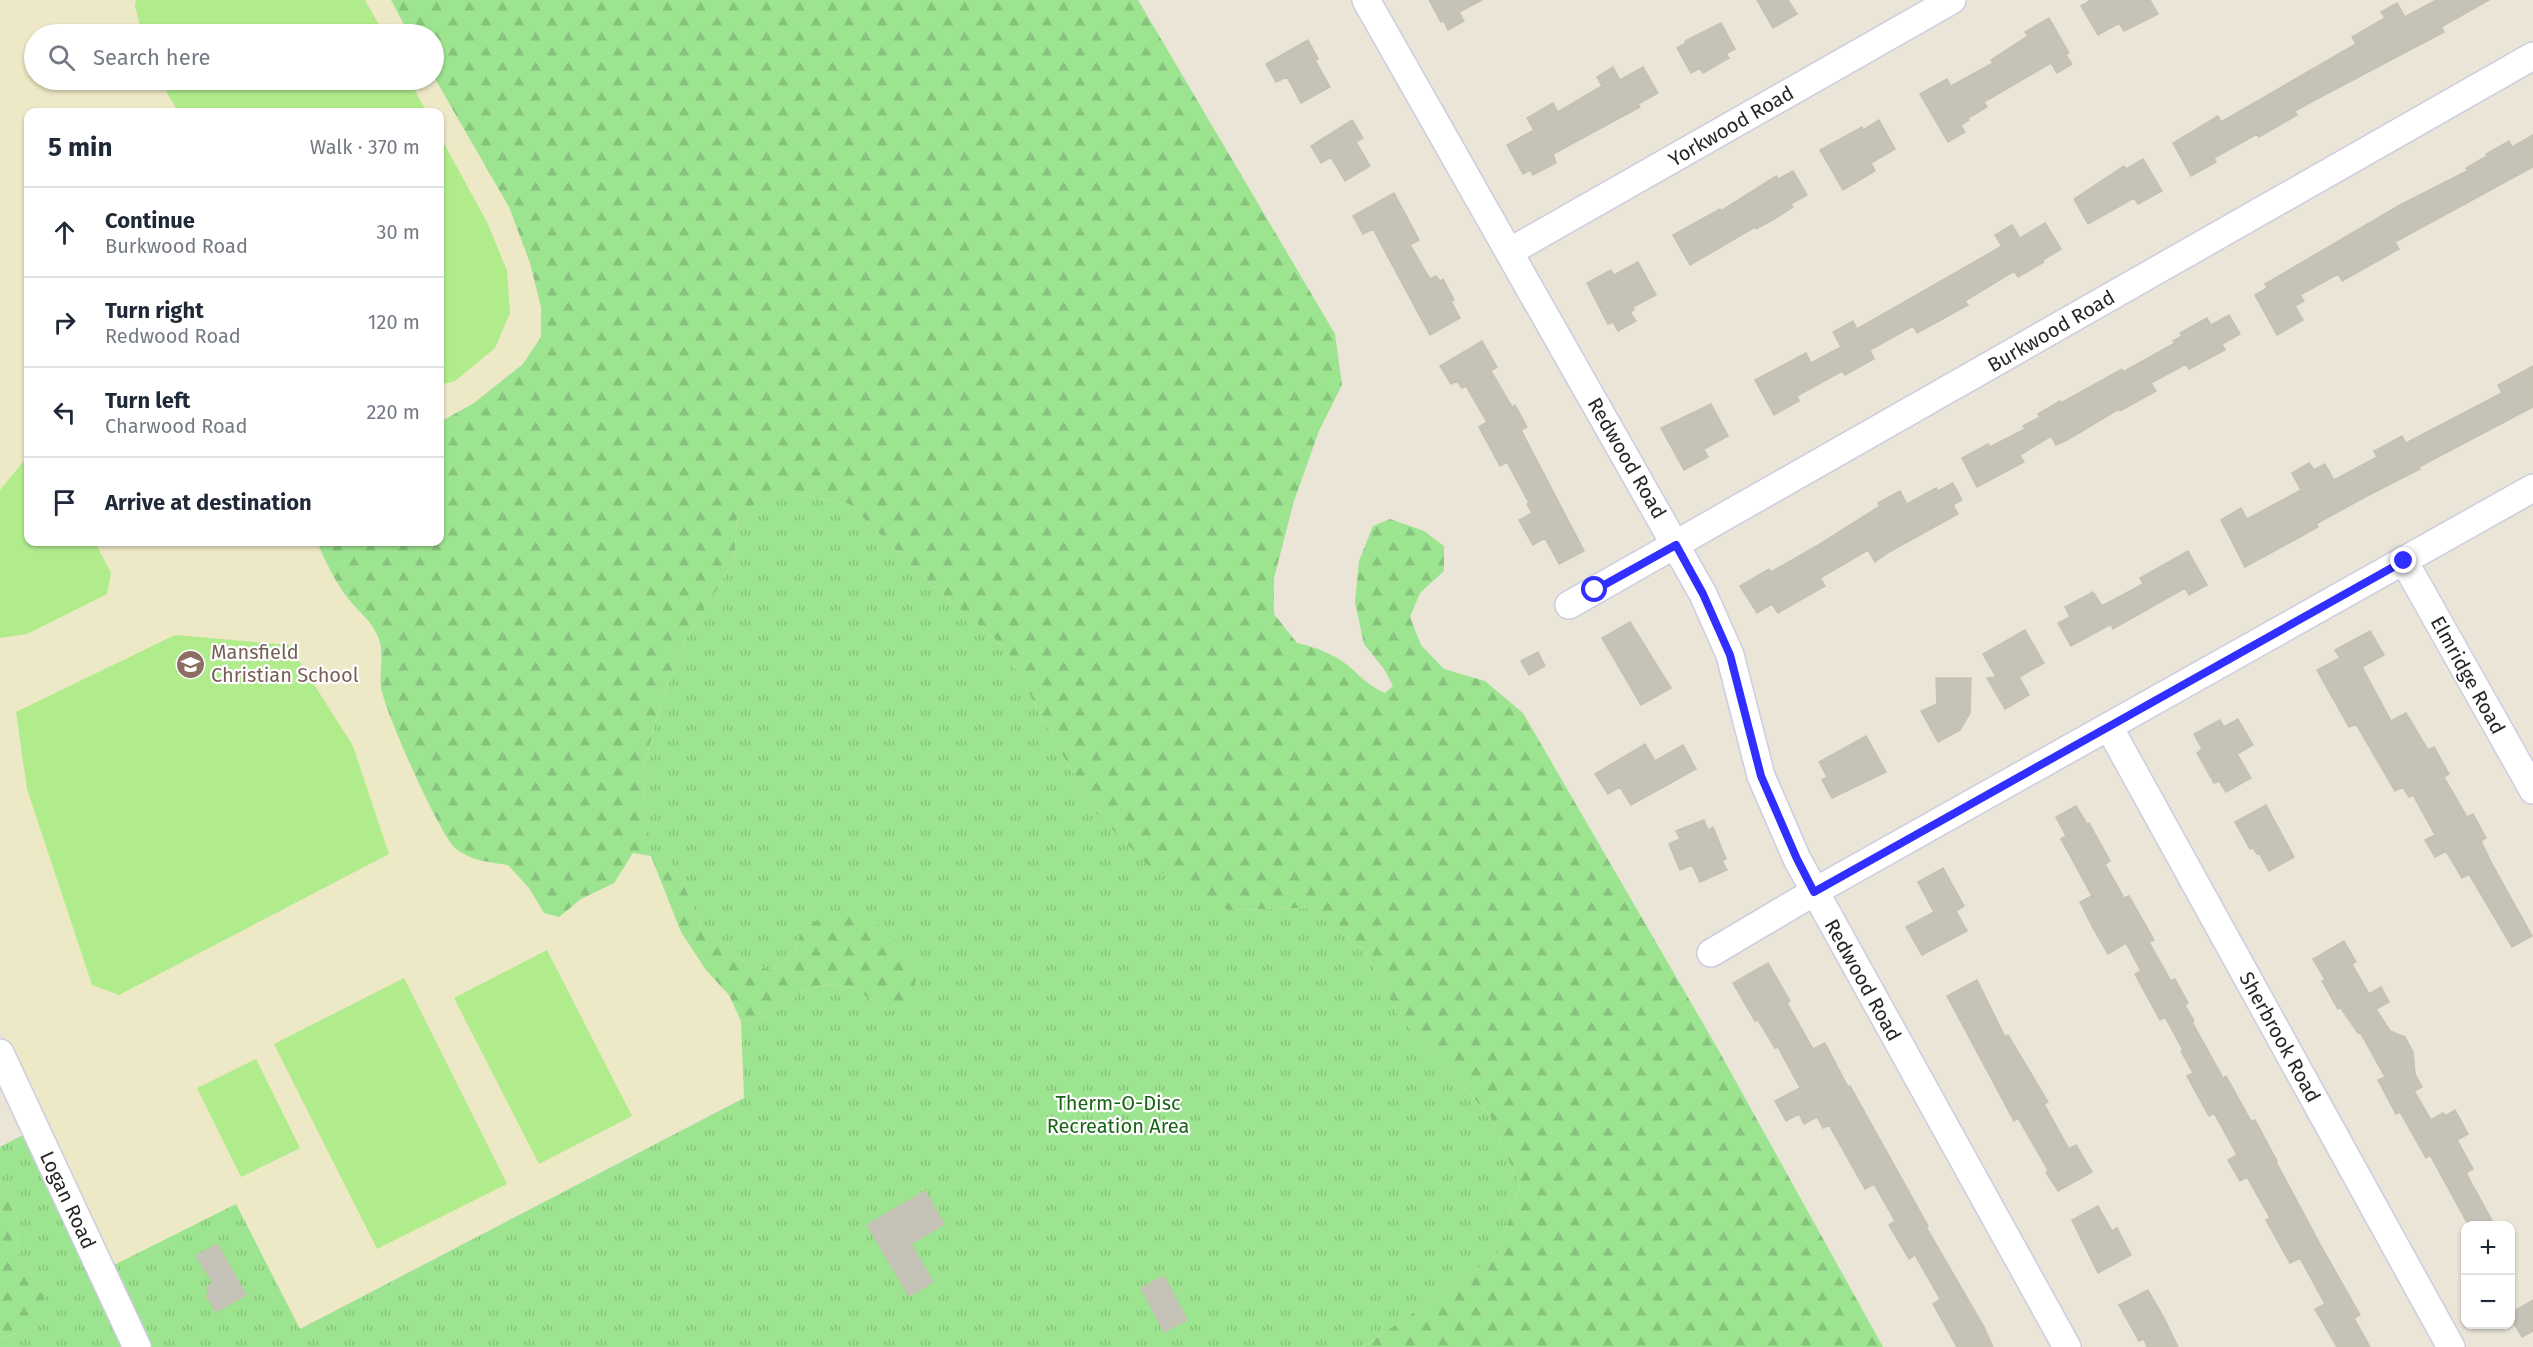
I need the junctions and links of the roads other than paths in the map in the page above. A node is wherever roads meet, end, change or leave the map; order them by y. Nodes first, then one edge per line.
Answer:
1 (1366, 0) edge
2 (1952, 0) edge
3 (2533, 56) edge
4 (1509, 252) junction
5 (2533, 488) edge
6 (1676, 545) junction
7 (2404, 561) junction
8 (1569, 605) dead end
9 (2109, 727) junction
10 (2533, 790) edge
11 (1814, 892) junction
12 (1711, 953) dead end
13 (0, 1053) edge
14 (137, 1347) edge
15 (2067, 1347) edge
16 (2451, 1347) edge

1 - 4 street, Redwood Road
2 - 4 street, Yorkwood Road
3 - 6 street, Burkwood Road
4 - 6 street, Redwood Road
5 - 7 street
6 - 8 street, Burkwood Road
6 - 11 street, Redwood Road
7 - 9 street
7 - 10 street, Elmridge Road
9 - 11 street
9 - 16 street, Sherbrook Road
11 - 12 street
11 - 15 street, Redwood Road
13 - 14 street, Logan Road

